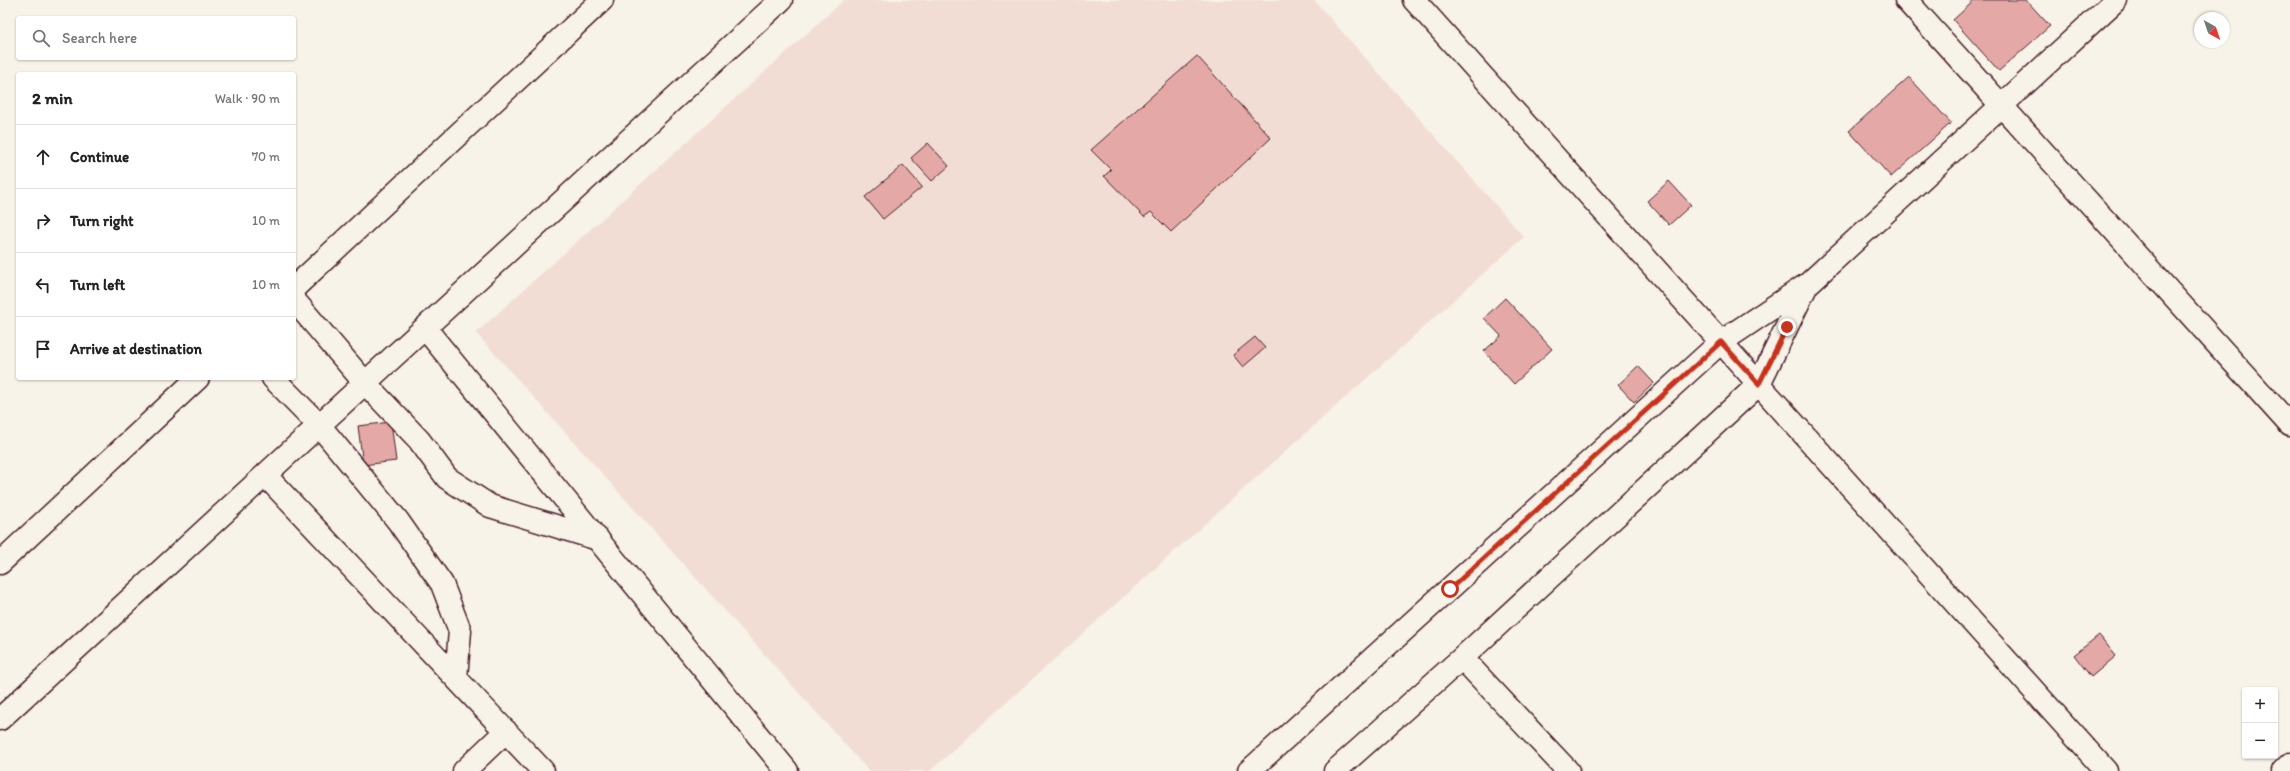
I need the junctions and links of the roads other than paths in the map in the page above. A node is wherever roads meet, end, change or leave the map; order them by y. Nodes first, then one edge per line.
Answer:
1 (602, 0) edge
2 (781, 0) edge
3 (1414, 0) edge
4 (1906, 0) edge
5 (2116, 0) edge
6 (2002, 105) junction
7 (1808, 284) junction
8 (296, 286) edge
9 (296, 302) edge
10 (425, 328) junction
11 (1721, 342) junction
12 (196, 380) edge
13 (275, 380) edge
14 (365, 383) junction
15 (1759, 384) junction
16 (319, 425) junction
17 (2290, 425) edge
18 (265, 475) junction
19 (598, 539) junction
20 (0, 563) edge
21 (1462, 658) junction
22 (456, 678) junction
23 (0, 719) edge
24 (506, 731) junction
25 (2290, 764) edge
26 (464, 771) edge
27 (543, 771) edge
28 (787, 771) edge
29 (1249, 771) edge
30 (1335, 771) edge
31 (1568, 771) edge
32 (2106, 771) edge
33 (2283, 771) edge

1 - 8 main road
2 - 10 main road
3 - 11 main road
4 - 6 main road
5 - 6 main road
6 - 7 main road
6 - 17 main road
7 - 11 main road
7 - 15 main road
9 - 14 main road
10 - 14 main road
10 - 19 main road
11 - 15 main road
11 - 29 main road
12 - 20 main road
13 - 16 main road
14 - 16 main road
14 - 19 main road
15 - 21 main road
15 - 32 main road
16 - 18 main road
16 - 22 main road
18 - 22 main road
18 - 23 main road
19 - 28 main road
21 - 30 main road
21 - 31 main road
22 - 24 main road
24 - 26 main road
24 - 27 main road
25 - 33 main road

